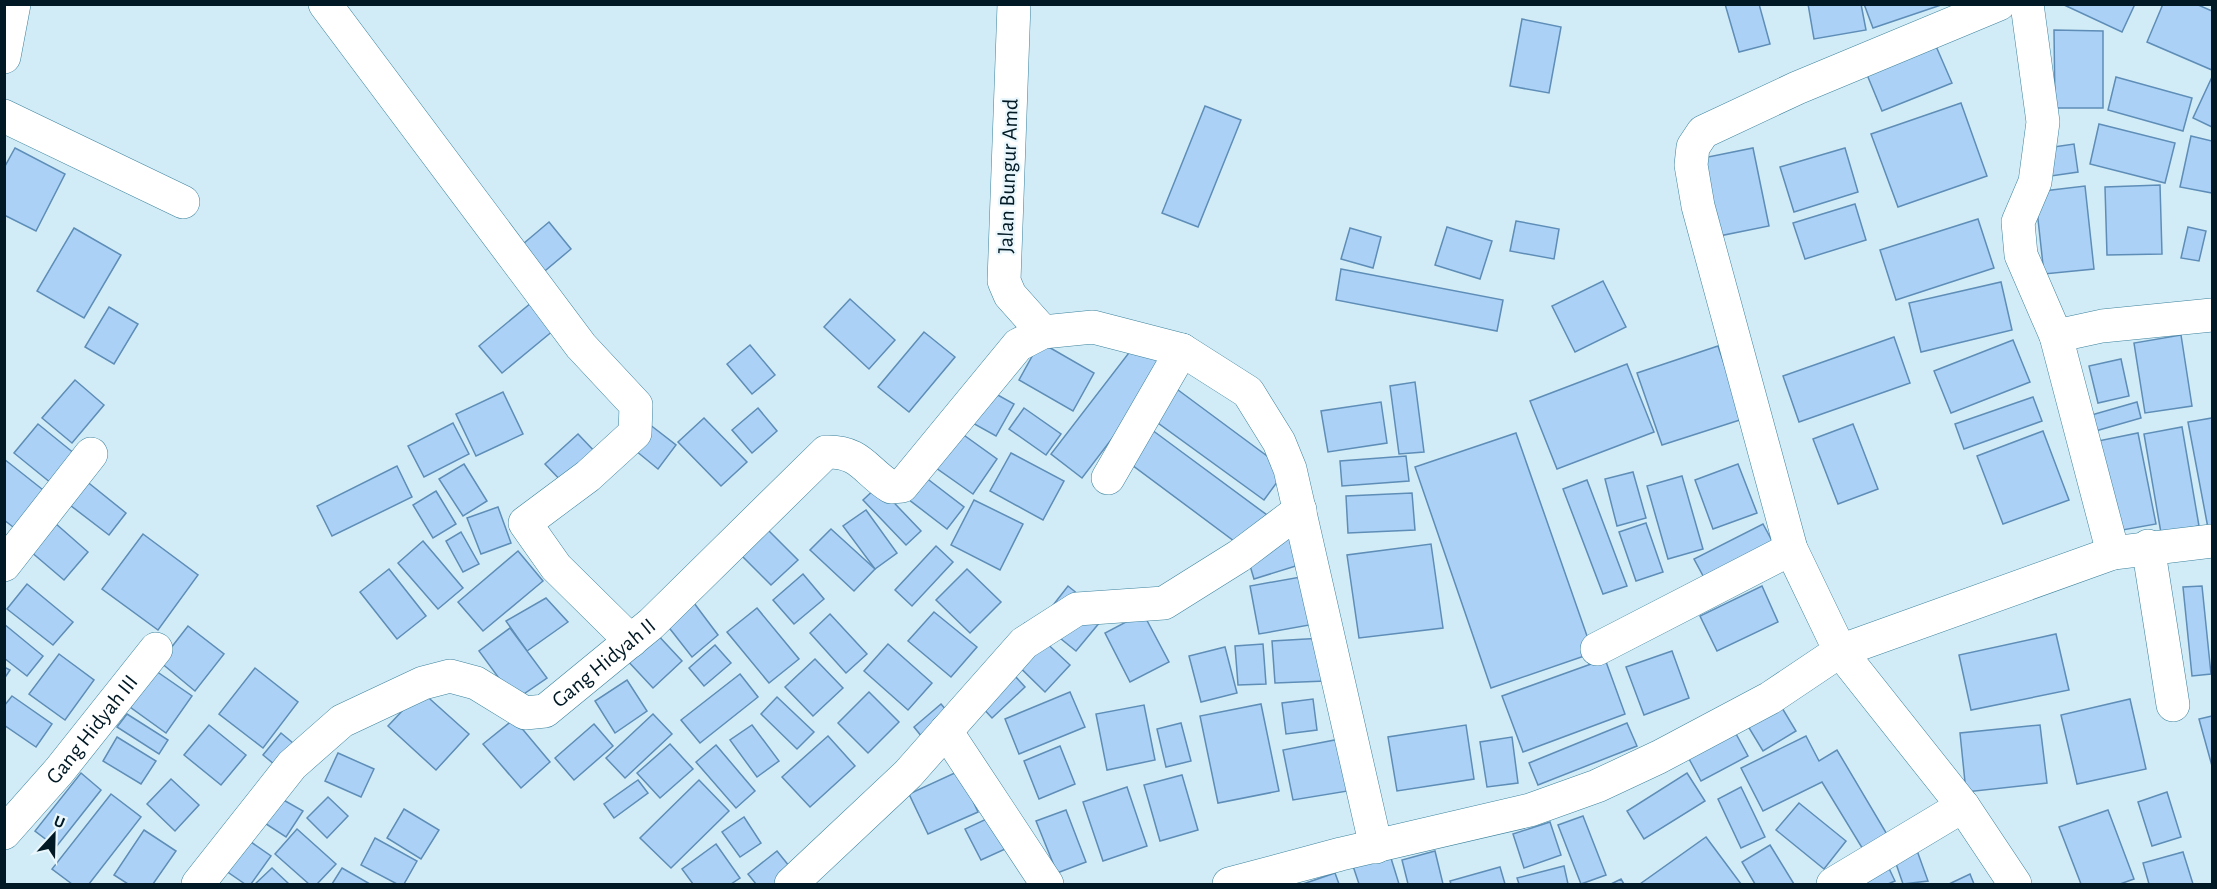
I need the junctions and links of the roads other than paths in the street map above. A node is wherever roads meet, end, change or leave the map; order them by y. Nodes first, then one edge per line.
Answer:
1 (14, 4) edge
2 (325, 4) edge
3 (1014, 4) edge
4 (1999, 4) edge
5 (2027, 4) edge
6 (4, 57) edge
7 (4, 116) edge
8 (183, 202) dead end
9 (2212, 315) edge
10 (1043, 332) junction
11 (2056, 336) junction
12 (1182, 350) junction
13 (91, 454) dead end
14 (1108, 478) dead end
15 (1300, 510) junction
16 (2212, 541) edge
17 (2148, 546) junction
18 (1791, 549) junction
19 (2113, 553) junction
20 (4, 565) edge
21 (631, 641) junction
22 (156, 649) dead end
23 (1597, 649) dead end
24 (1840, 651) junction
25 (2174, 705) dead end
26 (946, 731) junction
27 (1964, 806) junction
28 (4, 833) edge
29 (1376, 847) junction
30 (198, 885) edge
31 (791, 885) edge
32 (1047, 885) edge
33 (1229, 885) edge
34 (1833, 885) edge
35 (2015, 885) edge

1 - 6 street
2 - 21 street
3 - 10 street, Jalan Bungur Amd
4 - 18 street
5 - 11 street
7 - 8 street
9 - 11 street
10 - 12 street
10 - 21 street, Gang Hidyah II
11 - 19 street
12 - 14 street
12 - 15 street
13 - 20 street
15 - 26 street
15 - 29 street
16 - 17 street
17 - 19 street
17 - 25 street
18 - 23 street
18 - 24 street
19 - 24 street
21 - 30 street, Gang Hidyah II
22 - 28 street, Gang Hidyah III
24 - 27 street
24 - 29 street
26 - 31 street
26 - 32 street
27 - 34 street
27 - 35 street
29 - 33 street

